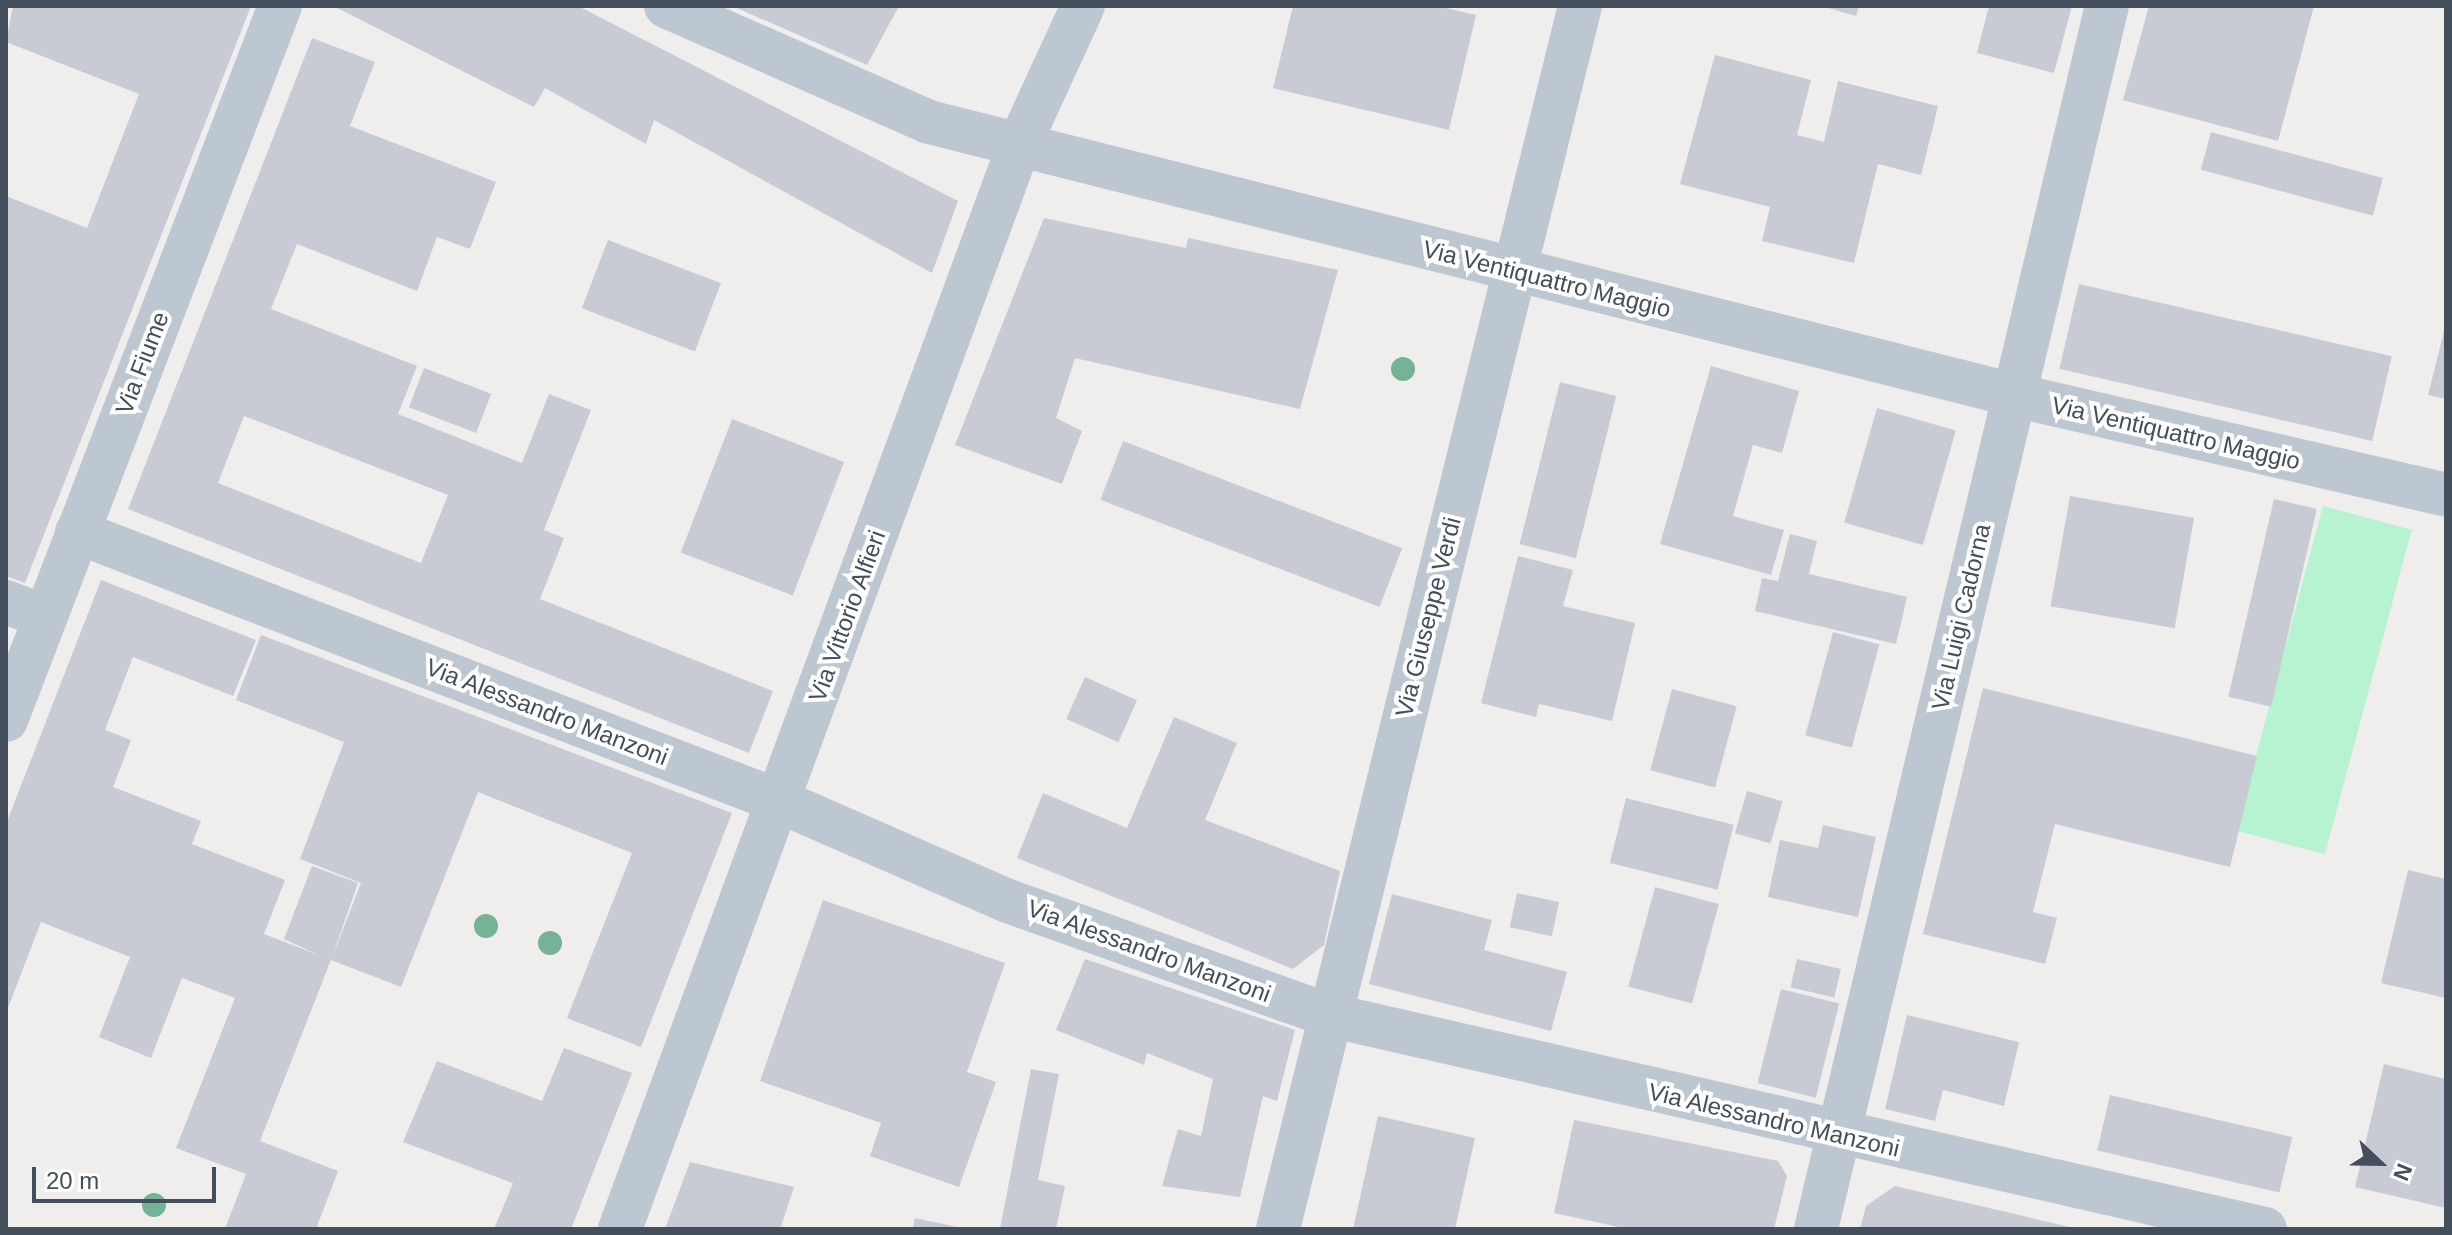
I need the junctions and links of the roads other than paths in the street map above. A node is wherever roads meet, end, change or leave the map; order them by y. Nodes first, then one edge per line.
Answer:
1 (280, 6) edge
2 (666, 6) edge
3 (1083, 6) edge
4 (1580, 6) edge
5 (2107, 6) edge
6 (1019, 145) junction
7 (1514, 271) junction
8 (2014, 395) junction
9 (2446, 495) edge
10 (77, 532) junction
11 (25, 610) edge
12 (6, 720) edge
13 (779, 801) junction
14 (1329, 1015) junction
15 (1839, 1136) junction
16 (620, 1229) edge
17 (1278, 1229) edge
18 (1816, 1229) edge
19 (2265, 1229) edge

1 - 10 street, Via Fiume
2 - 6 street, Via Ventiquattro Maggio
3 - 6 street, Via Vittorio Alfieri
4 - 7 street, Via Giuseppe Verdi
5 - 8 street, Via Luigi Cadorna
6 - 7 street, Via Ventiquattro Maggio
6 - 13 street, Via Vittorio Alfieri
7 - 8 street, Via Ventiquattro Maggio
7 - 14 street, Via Giuseppe Verdi
8 - 9 street, Via Ventiquattro Maggio
8 - 15 street, Via Luigi Cadorna
10 - 11 street, Via Fiume
10 - 13 street, Via Alessandro Manzoni
11 - 12 street, Via Fiume
13 - 14 street, Via Alessandro Manzoni
13 - 16 street, Via Vittorio Alfieri
14 - 15 street, Via Alessandro Manzoni
14 - 17 street, Via Giuseppe Verdi
15 - 18 street, Via Luigi Cadorna
15 - 19 street, Via Alessandro Manzoni

